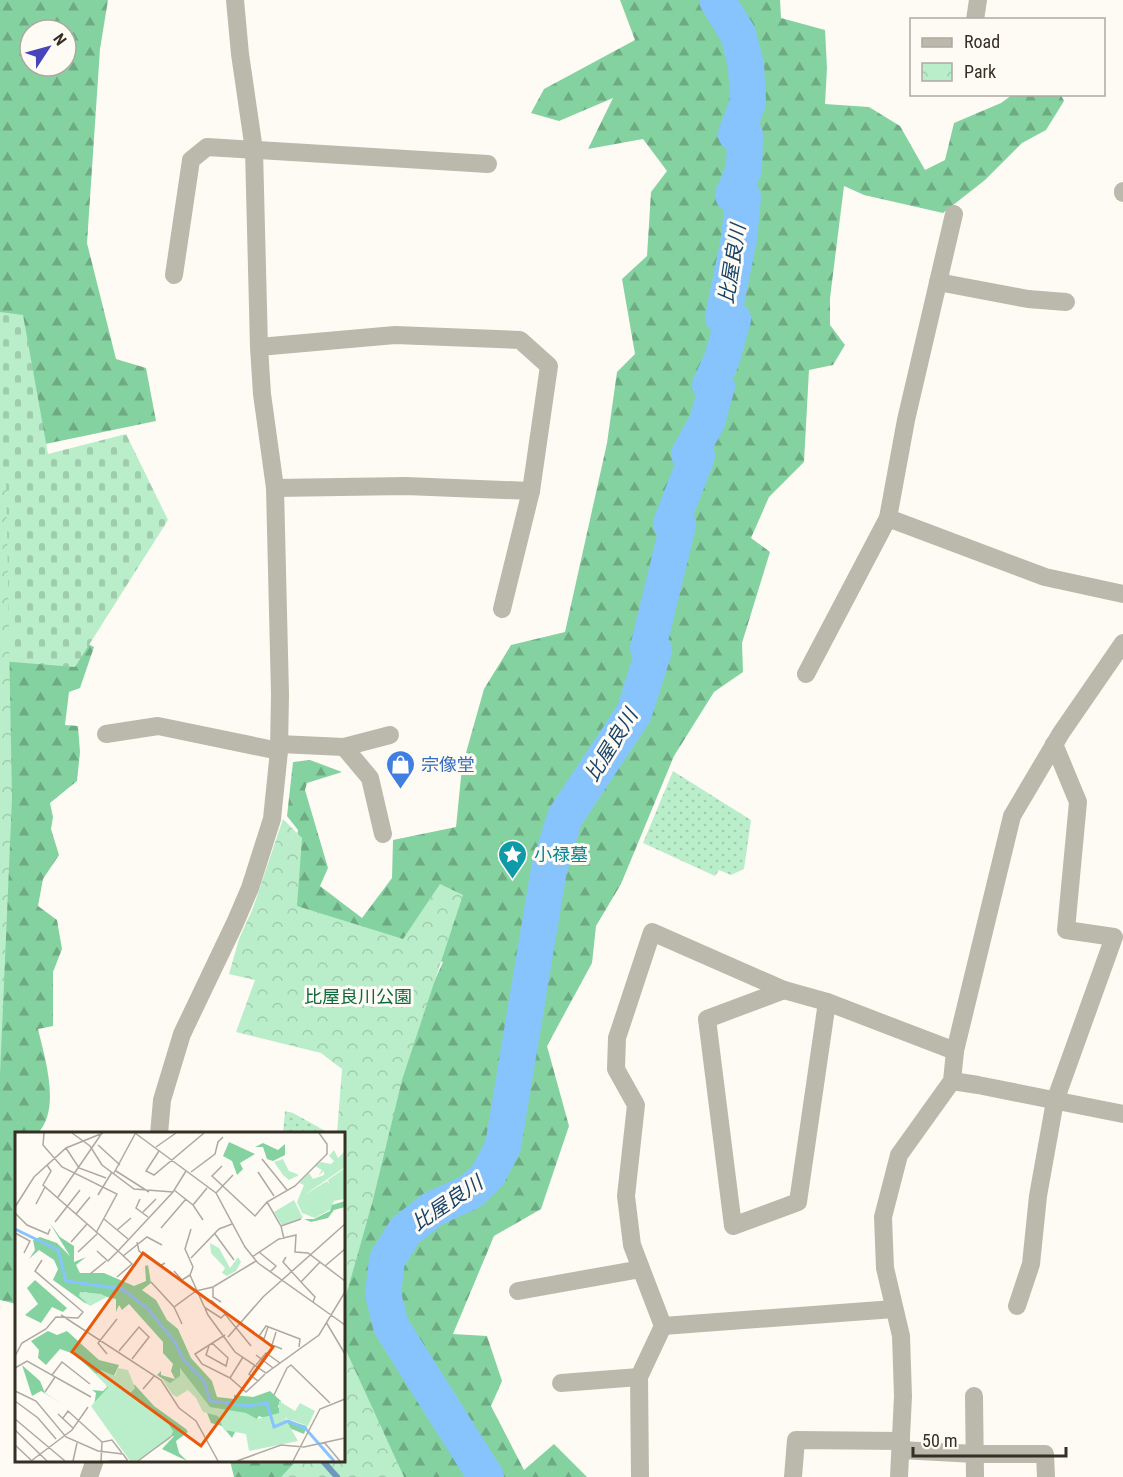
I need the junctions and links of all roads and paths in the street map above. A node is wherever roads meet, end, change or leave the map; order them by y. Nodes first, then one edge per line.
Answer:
1 (235, 0) edge
2 (978, 0) edge
3 (975, 18) edge
4 (254, 150) junction
5 (488, 164) dead end
6 (954, 214) dead end
7 (174, 275) dead end
8 (938, 282) junction
9 (1066, 303) dead end
10 (259, 347) junction
11 (275, 488) junction
12 (531, 491) junction
13 (888, 518) junction
14 (1123, 594) edge
15 (502, 609) dead end
16 (1123, 643) edge
17 (806, 674) dead end
18 (106, 734) dead end
19 (390, 735) dead end
20 (1054, 744) junction
21 (279, 747) junction
22 (344, 747) junction
23 (383, 834) dead end
24 (1119, 931) edge
25 (784, 990) junction
26 (827, 1002) junction
27 (955, 1051) junction
28 (952, 1081) junction
29 (1055, 1101) junction
30 (1123, 1114) edge
31 (159, 1132) edge
32 (641, 1269) junction
33 (518, 1291) dead end
34 (1017, 1306) dead end
35 (894, 1309) junction
36 (663, 1326) junction
37 (639, 1377) junction
38 (561, 1383) dead end
39 (974, 1396) dead end
40 (901, 1445) junction
41 (975, 1454) junction
42 (95, 1462) edge
43 (89, 1477) edge
44 (640, 1477) edge
45 (793, 1477) edge
46 (899, 1477) edge
47 (975, 1477) edge
48 (1046, 1477) edge

1 - 4 street
2 - 3 street
4 - 5 street
4 - 7 street
4 - 10 street
6 - 8 street
8 - 9 street
8 - 13 street
10 - 11 street
10 - 12 street
11 - 12 street
11 - 21 street
12 - 15 street
13 - 14 street
13 - 17 street
16 - 20 street
18 - 21 street
19 - 22 street
20 - 24 street
20 - 27 street
21 - 22 street
21 - 31 street
22 - 23 street
24 - 29 street
25 - 26 street
25 - 26 street
25 - 32 street
26 - 27 street
27 - 28 street
28 - 29 street
28 - 35 street
29 - 30 street
29 - 34 street
32 - 33 street
32 - 36 street
35 - 36 street
35 - 40 street
36 - 37 street
37 - 38 street
37 - 44 street
39 - 41 street
40 - 41 street
40 - 45 street
40 - 46 street
41 - 47 street
41 - 48 street
42 - 43 street

